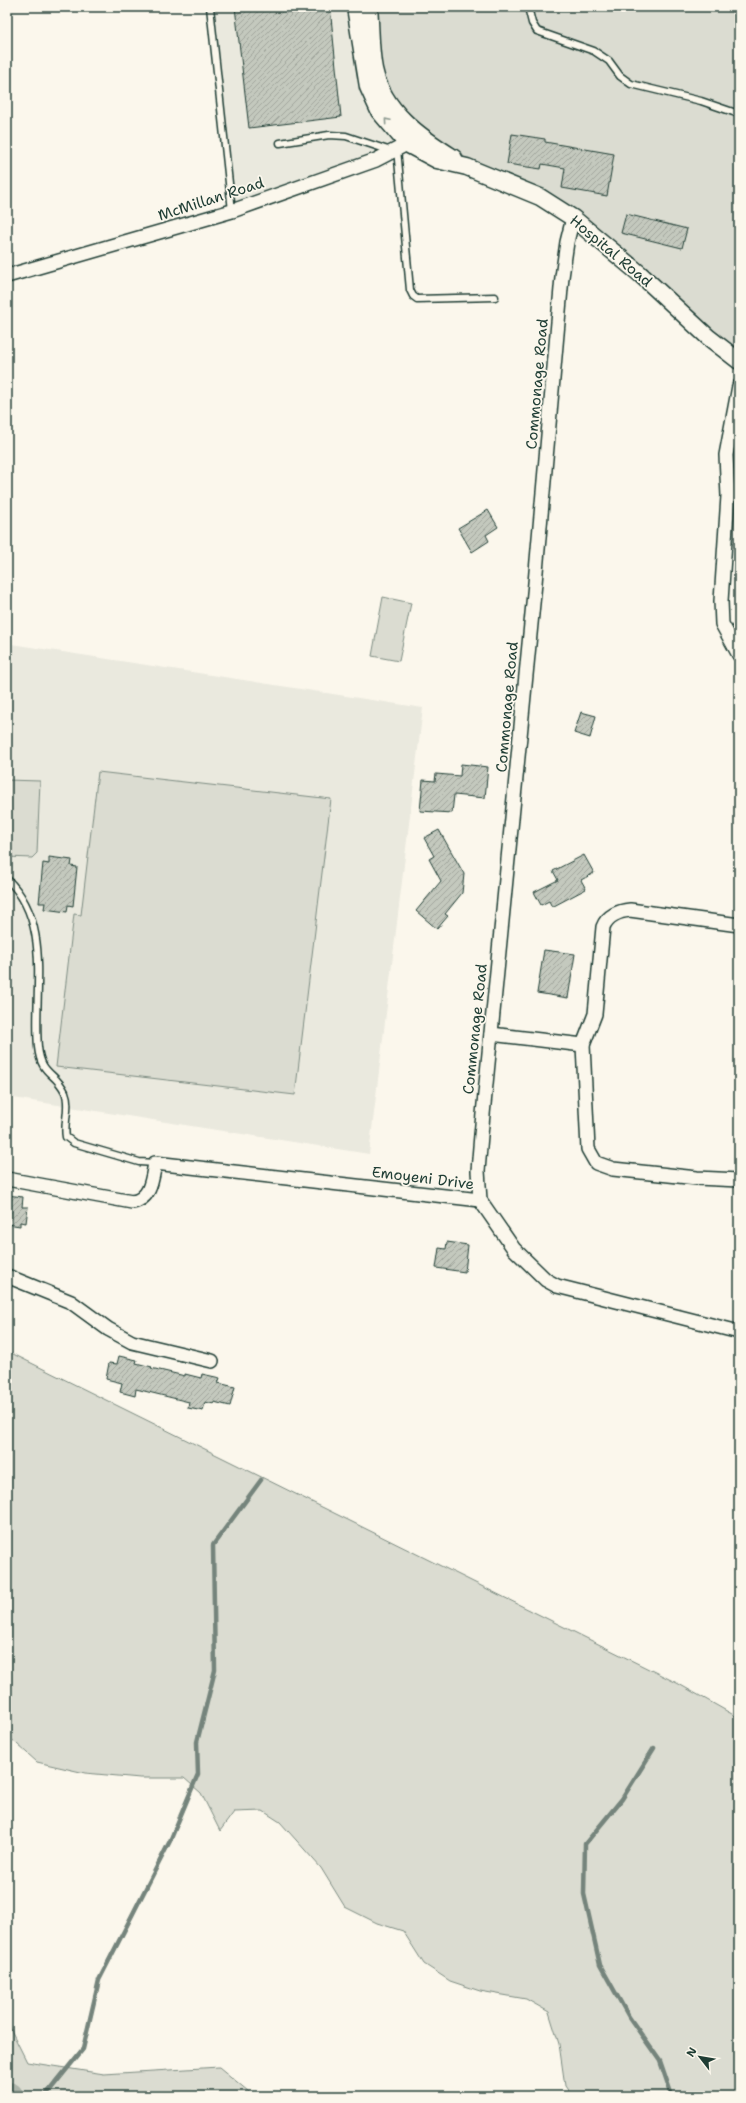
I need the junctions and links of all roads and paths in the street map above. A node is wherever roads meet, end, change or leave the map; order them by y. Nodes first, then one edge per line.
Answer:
1 (210, 7) edge
2 (356, 7) edge
3 (369, 7) edge
4 (528, 7) edge
5 (739, 114) edge
6 (280, 143) dead end
7 (403, 144) junction
8 (232, 211) junction
9 (573, 218) junction
10 (7, 276) edge
11 (495, 297) dead end
12 (739, 361) edge
13 (739, 386) edge
14 (739, 655) edge
15 (7, 879) edge
16 (739, 925) edge
17 (491, 1034) junction
18 (582, 1045) junction
19 (155, 1163) junction
20 (7, 1178) edge
21 (739, 1180) edge
22 (480, 1200) junction
23 (7, 1276) edge
24 (739, 1332) edge
25 (212, 1361) dead end

1 - 8 lane
7 -> 2 street, Hospital Road
3 - 7 street, Hospital Road
4 - 5 lane
6 - 7 lane
7 - 8 street, McMillan Road
7 - 9 street, Hospital Road
7 - 11 lane
8 - 10 street, McMillan Road
9 - 12 street, Hospital Road
9 - 17 street, Commonage Road
13 - 14 street
15 - 19 lane
16 - 18 street
17 - 18 street
17 - 22 street, Commonage Road
18 - 21 street
19 - 20 street
19 - 22 street, Emoyeni Drive
22 - 24 street, Emoyeni Drive
23 - 25 street

